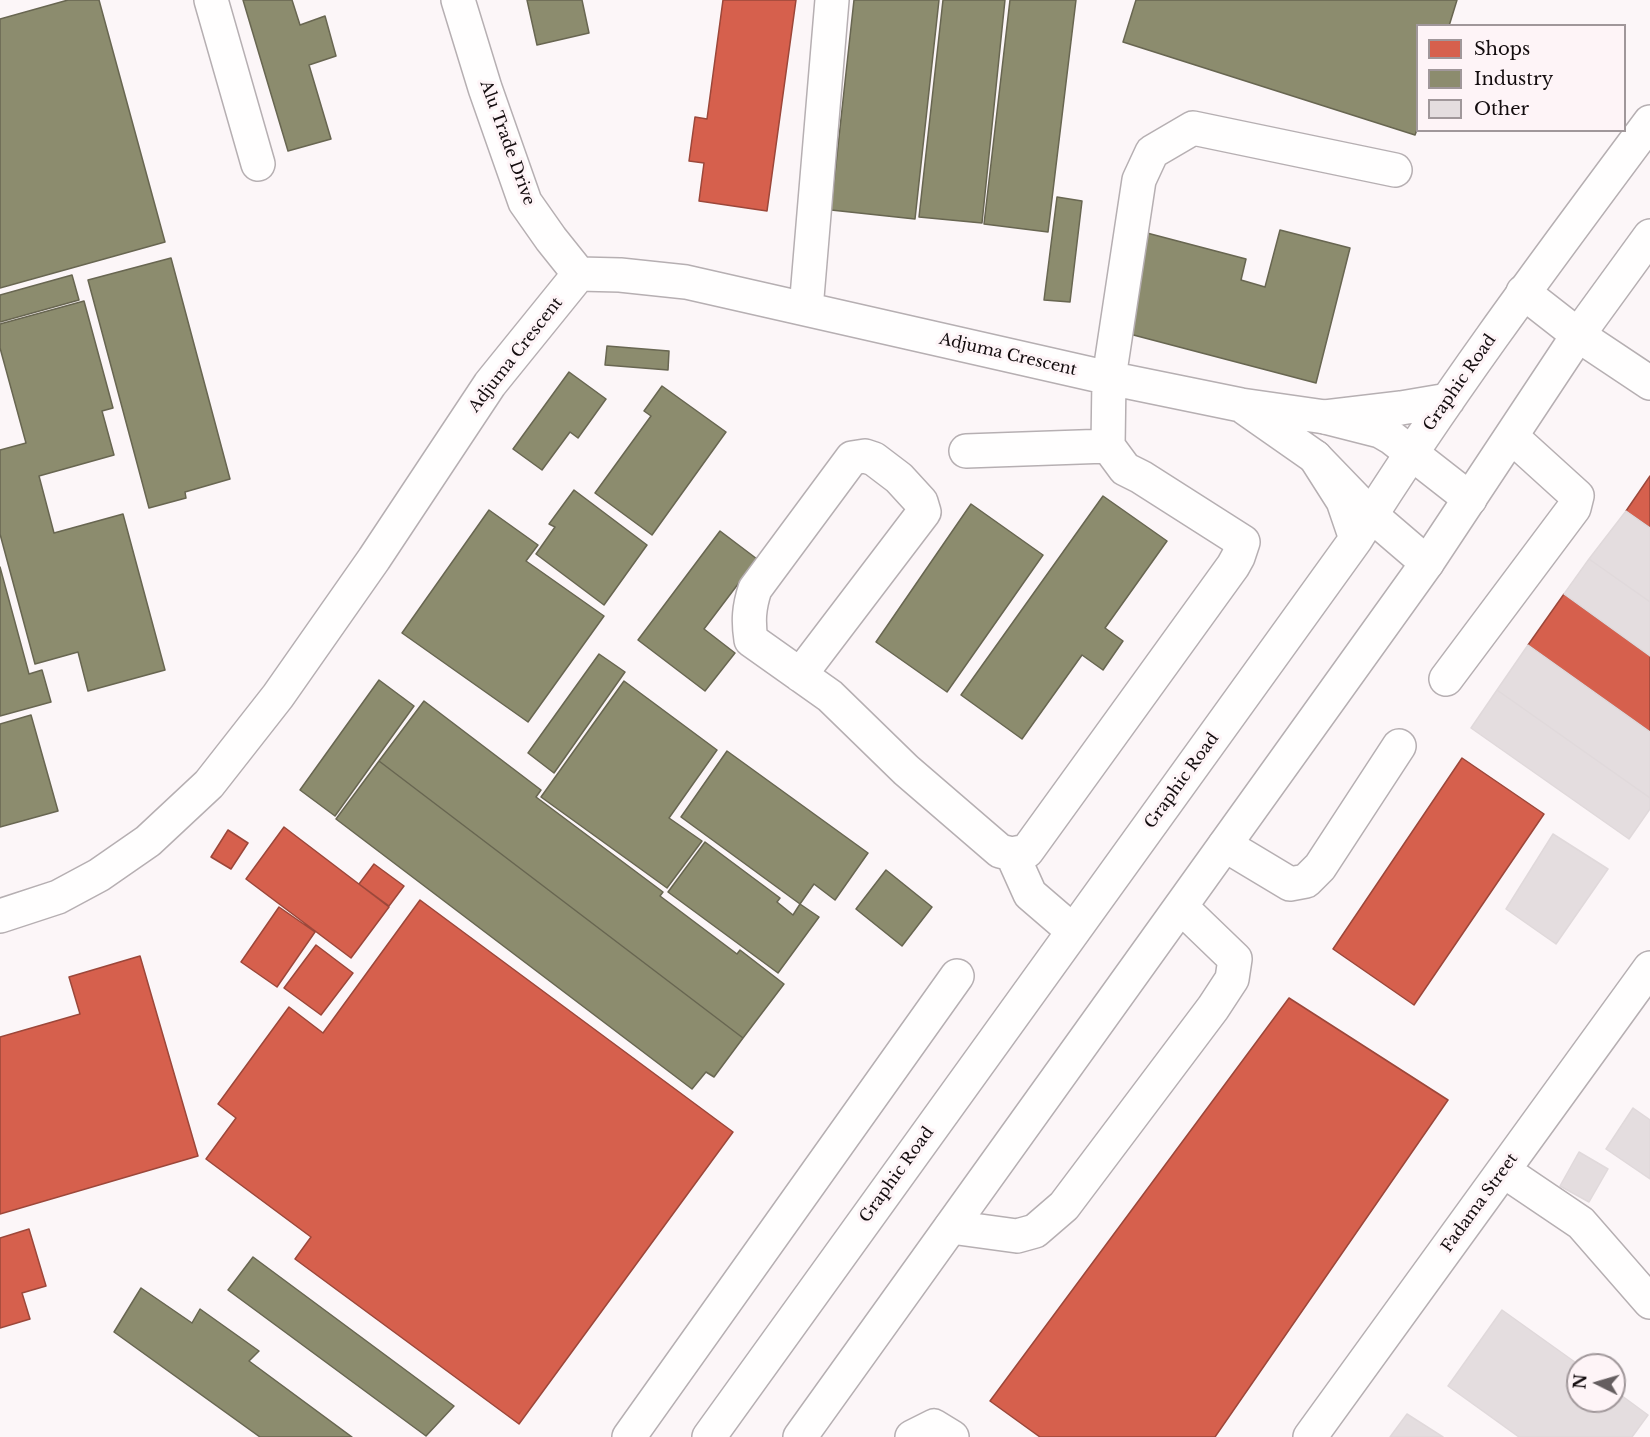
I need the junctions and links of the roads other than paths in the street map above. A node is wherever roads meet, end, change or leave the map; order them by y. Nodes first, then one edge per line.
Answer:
1 (211, 0) edge
2 (458, 0) edge
3 (832, 0) edge
4 (1650, 122) edge
5 (258, 164) dead end
6 (1395, 170) dead end
7 (1650, 236) edge
8 (579, 274) junction
9 (1523, 292) junction
10 (806, 309) junction
11 (1578, 335) junction
12 (1109, 378) junction
13 (1650, 383) edge
14 (1448, 400) junction
15 (1241, 405) junction
16 (1325, 417) junction
17 (1512, 436) junction
18 (1108, 447) junction
19 (966, 451) dead end
20 (1410, 453) junction
21 (1470, 500) junction
22 (1364, 527) junction
23 (1427, 563) junction
24 (800, 675) junction
25 (1446, 679) dead end
26 (1399, 746) dead end
27 (1225, 845) junction
28 (1012, 854) junction
29 (1181, 907) junction
30 (0, 916) edge
31 (1074, 931) junction
32 (1650, 968) edge
33 (957, 976) dead end
34 (1504, 1171) junction
35 (951, 1227) junction
36 (1650, 1302) edge
37 (629, 1437) edge
38 (709, 1437) edge
39 (800, 1437) edge
40 (912, 1437) edge
41 (952, 1437) edge
42 (1310, 1437) edge

1 - 5 main road
2 - 8 main road, Alu Trade Drive
3 - 10 main road
4 - 9 main road, Graphic Road
6 - 12 main road
7 - 11 main road
8 - 10 main road, Adjuma Crescent
8 - 30 main road, Adjuma Crescent
9 - 11 main road
9 - 14 main road, Graphic Road
10 - 12 main road, Adjuma Crescent
11 - 13 main road
11 - 17 main road
12 - 15 main road, Adjuma Crescent
12 - 18 main road
14 - 16 main road
14 - 20 main road, Graphic Road
15 - 16 main road, Adjuma Crescent
15 - 22 main road, Adjuma Crescent
16 - 20 main road, Adjuma Crescent
17 - 21 main road
17 - 25 main road
18 - 19 main road
18 - 28 main road
20 - 21 main road, Adjuma Crescent
20 - 22 main road, Graphic Road
21 - 23 main road
22 - 23 main road, Adjuma Crescent
22 - 31 main road, Graphic Road
23 - 27 main road
24 - 24 main road
24 - 28 main road
26 - 27 main road
27 - 29 main road
28 - 31 main road
29 - 35 main road
29 - 35 main road
31 - 38 main road, Graphic Road
32 - 34 main road, Fadama Street
33 - 37 main road
34 - 36 main road
34 - 42 main road, Fadama Street
35 - 39 main road
40 - 41 main road

